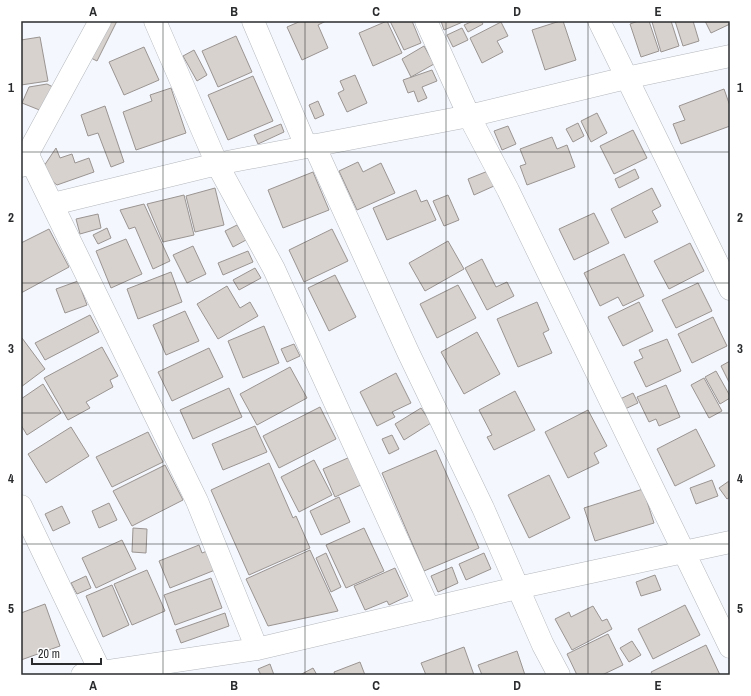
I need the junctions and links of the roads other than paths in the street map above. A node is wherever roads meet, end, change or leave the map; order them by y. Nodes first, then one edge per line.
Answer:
1 (100, 21) edge
2 (154, 21) edge
3 (253, 21) edge
4 (426, 21) edge
5 (599, 21) edge
6 (730, 56) edge
7 (626, 78) junction
8 (469, 116) junction
9 (310, 146) junction
10 (23, 159) edge
11 (216, 164) junction
12 (53, 204) junction
13 (730, 289) edge
14 (21, 506) edge
15 (730, 542) edge
16 (684, 551) junction
17 (517, 588) junction
18 (429, 609) junction
19 (730, 647) edge
20 (257, 649) junction
21 (94, 674) edge
22 (559, 675) edge

1 - 10 street
2 - 11 street
3 - 9 street
4 - 8 street
5 - 7 street
6 - 7 street
7 - 8 street
7 - 13 street
8 - 9 street
8 - 16 street
9 - 11 street
9 - 17 street
10 - 12 street
11 - 12 street
11 - 18 street
12 - 20 street
14 - 21 street
15 - 16 street
16 - 17 street
16 - 19 street
17 - 18 street
17 - 22 street
18 - 20 street
20 - 21 street

